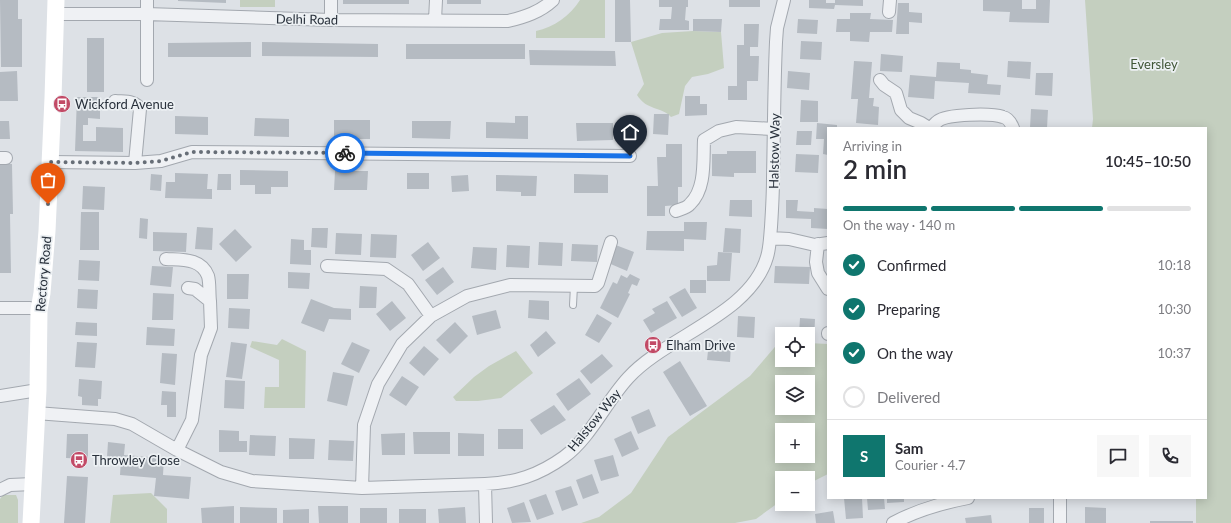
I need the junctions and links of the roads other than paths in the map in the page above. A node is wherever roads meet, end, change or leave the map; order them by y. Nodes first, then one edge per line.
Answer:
1 (147, 0) edge
2 (331, 0) edge
3 (436, 0) edge
4 (553, 0) edge
5 (784, 0) edge
6 (890, 0) edge
7 (55, 7) edge
8 (889, 12) dead end
9 (146, 14) junction
10 (331, 20) junction
11 (435, 20) junction
12 (147, 80) dead end
13 (880, 80) dead end
14 (115, 101) dead end
15 (928, 127) edge
16 (931, 127) edge
17 (1013, 127) edge
18 (774, 129) junction
19 (630, 156) dead end
20 (50, 162) junction
21 (135, 163) junction
22 (676, 211) dead end
23 (770, 238) junction
24 (611, 242) dead end
25 (823, 244) edge
26 (166, 259) dead end
27 (328, 266) dead end
28 (574, 286) junction
29 (827, 287) edge
30 (188, 288) dead end
31 (210, 302) junction
32 (574, 305) dead end
33 (0, 308) edge
34 (39, 310) junction
35 (431, 316) junction
36 (38, 390) junction
37 (0, 396) edge
38 (36, 412) junction
39 (177, 450) junction
40 (33, 484) junction
41 (485, 484) junction
42 (362, 488) junction
43 (0, 490) edge
44 (963, 499) edge
45 (1060, 499) edge
46 (31, 523) edge
47 (486, 523) edge
48 (893, 523) edge
49 (1060, 523) edge

1 - 9 street
2 - 10 street
3 - 11 street
4 - 11 street, Delhi Road
5 - 18 street, Halstow Way
6 - 8 street
7 - 9 street, Delhi Road
7 - 20 street, Rectory Road
9 - 10 street, Delhi Road
9 - 12 street
10 - 11 street, Delhi Road
13 - 15 street
14 - 21 street
16 - 17 street
18 - 22 street
18 - 23 street, Halstow Way
19 - 21 street
20 - 21 street
20 - 34 street, Rectory Road
23 - 25 street
23 - 41 street, Halstow Way
24 - 28 street
25 - 29 street
26 - 31 street
27 - 35 street
28 - 32 lane
28 - 35 street
30 - 31 street
31 - 39 street
33 - 34 street
34 - 36 street, Rectory Road
35 - 42 street
36 - 37 street
36 - 38 street, Rectory Road
38 - 39 street, Halstow Way
38 - 40 street, Rectory Road
39 - 42 street, Halstow Way
40 - 43 street
40 - 46 street, Rectory Road
41 - 42 street, Halstow Way
41 - 47 street
44 - 48 street
45 - 49 street

